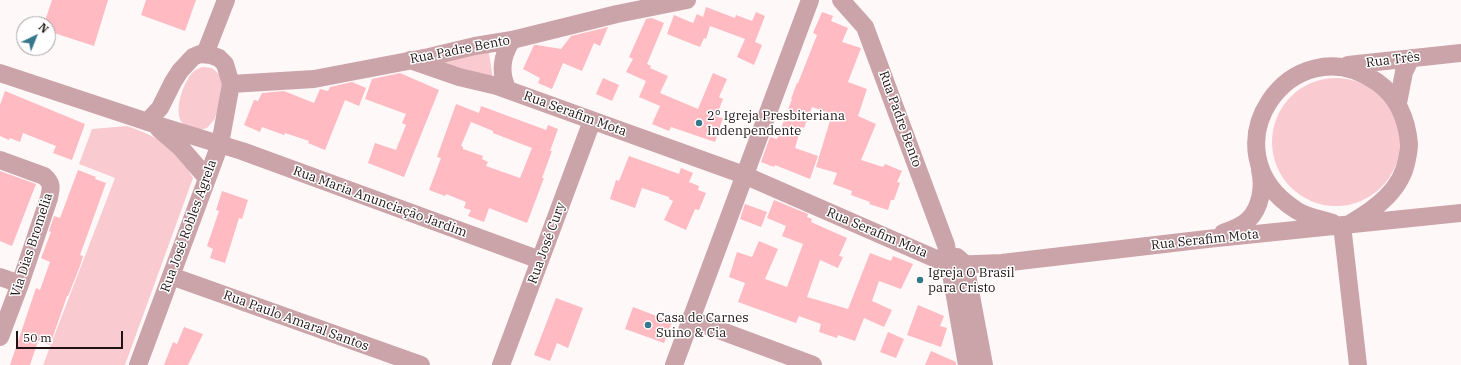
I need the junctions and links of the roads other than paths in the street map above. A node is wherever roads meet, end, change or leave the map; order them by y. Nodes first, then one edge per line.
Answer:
1 (226, 0) edge
2 (687, 0) edge
3 (810, 0) edge
4 (841, 0) edge
5 (512, 40) junction
6 (1461, 52) edge
7 (205, 54) junction
8 (1411, 58) junction
9 (410, 60) junction
10 (1325, 67) junction
11 (0, 73) edge
12 (231, 84) junction
13 (508, 90) junction
14 (1398, 103) junction
15 (592, 120) junction
16 (151, 123) junction
17 (220, 144) junction
18 (0, 160) edge
19 (1258, 160) junction
20 (744, 175) junction
21 (207, 178) junction
22 (1461, 213) edge
23 (1343, 225) junction
24 (1207, 239) junction
25 (540, 260) junction
26 (958, 264) junction
27 (170, 276) junction
28 (0, 277) edge
29 (20, 284) junction
30 (692, 318) junction
31 (0, 337) edge
32 (138, 365) edge
33 (421, 365) edge
34 (501, 365) edge
35 (674, 365) edge
36 (813, 365) edge
37 (967, 365) edge
38 (984, 365) edge
39 (1358, 365) edge

1 - 7 street
2 - 5 street, Rua Padre Bento
3 - 20 street
4 - 26 street, Rua Padre Bento
5 - 9 street, Rua Padre Bento
5 - 13 street
6 - 8 street, Rua Três
7 - 12 street
7 - 16 street
8 - 10 street, Rua Três
8 - 14 street
9 - 12 street, Rua Padre Bento
9 - 13 street, Rua Serafim Mota
10 - 14 street
10 - 19 street
11 - 16 street, Rua Maria Anunciação Jardim
12 - 17 street, Rua José Robles Agrela
13 - 15 street, Rua Serafim Mota
14 - 23 street
15 - 20 street, Rua Serafim Mota
15 - 25 street, Rua José Cury
16 - 17 street, Rua Maria Anunciação Jardim
16 - 21 street
17 - 21 street, Rua José Robles Agrela
17 - 25 street, Rua Maria Anunciação Jardim
18 - 29 street, Via Dias Bromelia
19 - 23 street
19 - 24 street
20 - 26 street, Rua Serafim Mota
20 - 30 street
21 - 27 street, Rua José Robles Agrela
22 - 23 street, Rua Serafim Mota
23 - 24 street, Rua Serafim Mota
23 - 39 street
24 - 26 street, Rua Serafim Mota
25 - 34 street, Rua José Cury
26 - 37 street
26 - 38 street
27 - 32 street, Rua José Robles Agrela
27 - 33 street, Rua Paulo Amaral Santos
28 - 29 street
29 - 31 street, Via Dias Bromelia
30 - 35 street
30 - 36 street

